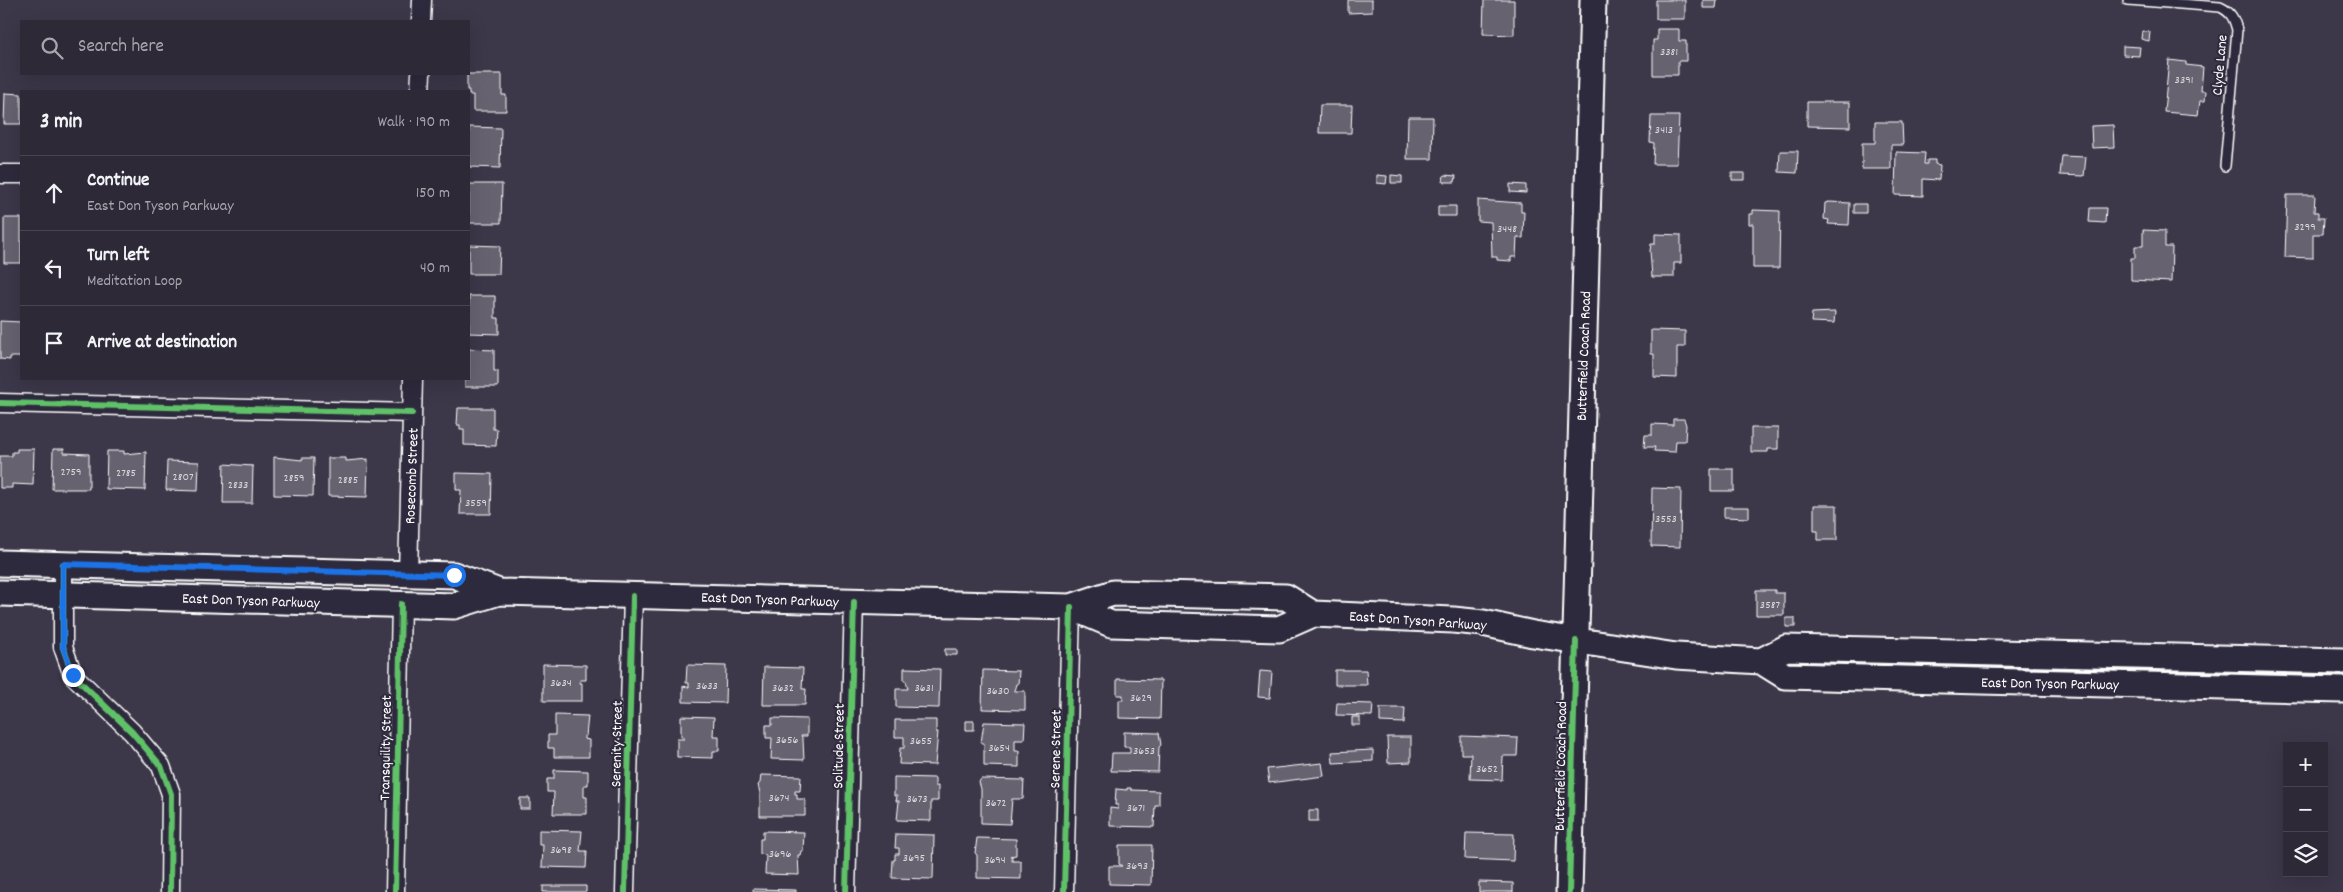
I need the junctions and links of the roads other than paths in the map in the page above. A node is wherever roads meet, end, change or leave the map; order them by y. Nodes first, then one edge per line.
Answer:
1 (422, 0) edge
2 (1594, 0) edge
3 (2128, 0) edge
4 (422, 20) edge
5 (420, 75) edge
6 (420, 90) edge
7 (2225, 166) dead end
8 (0, 174) edge
9 (20, 174) edge
10 (413, 380) edge
11 (0, 402) edge
12 (412, 414) junction
13 (0, 563) edge
14 (63, 564) junction
15 (408, 574) junction
16 (500, 592) junction
17 (0, 593) edge
18 (63, 594) junction
19 (633, 596) junction
20 (854, 602) junction
21 (401, 604) junction
22 (1071, 607) junction
23 (1576, 641) junction
24 (1761, 661) junction
25 (2343, 661) edge
26 (2343, 690) edge
27 (170, 892) edge
28 (394, 892) edge
29 (625, 892) edge
30 (846, 892) edge
31 (1064, 892) edge
32 (1569, 892) edge

1 - 4 street
2 - 23 main road, Butterfield Coach Road
3 - 7 lane, Clyde Lane
5 - 6 street
8 - 9 street
10 - 12 street, Rosecomb Street
11 - 12 street
12 - 15 street, Rosecomb Street
13 - 14 main road, East Don Tyson Parkway
14 - 15 main road, East Don Tyson Parkway
14 - 18 street
15 - 16 main road, East Don Tyson Parkway
16 - 19 main road, East Don Tyson Parkway
16 - 21 main road, East Don Tyson Parkway
17 - 18 main road, East Don Tyson Parkway
18 - 21 main road, East Don Tyson Parkway
18 - 27 street
19 - 20 main road, East Don Tyson Parkway
19 - 29 street, Serenity Street
20 - 22 main road, East Don Tyson Parkway
20 - 30 street, Solitude Street
21 - 28 street, Transquility Street
22 - 23 main road, East Don Tyson Parkway
22 - 31 street, Serene Street
23 - 24 main road, East Don Tyson Parkway
23 - 32 main road, Butterfield Coach Road
24 - 25 main road, East Don Tyson Parkway
24 - 26 main road, East Don Tyson Parkway

